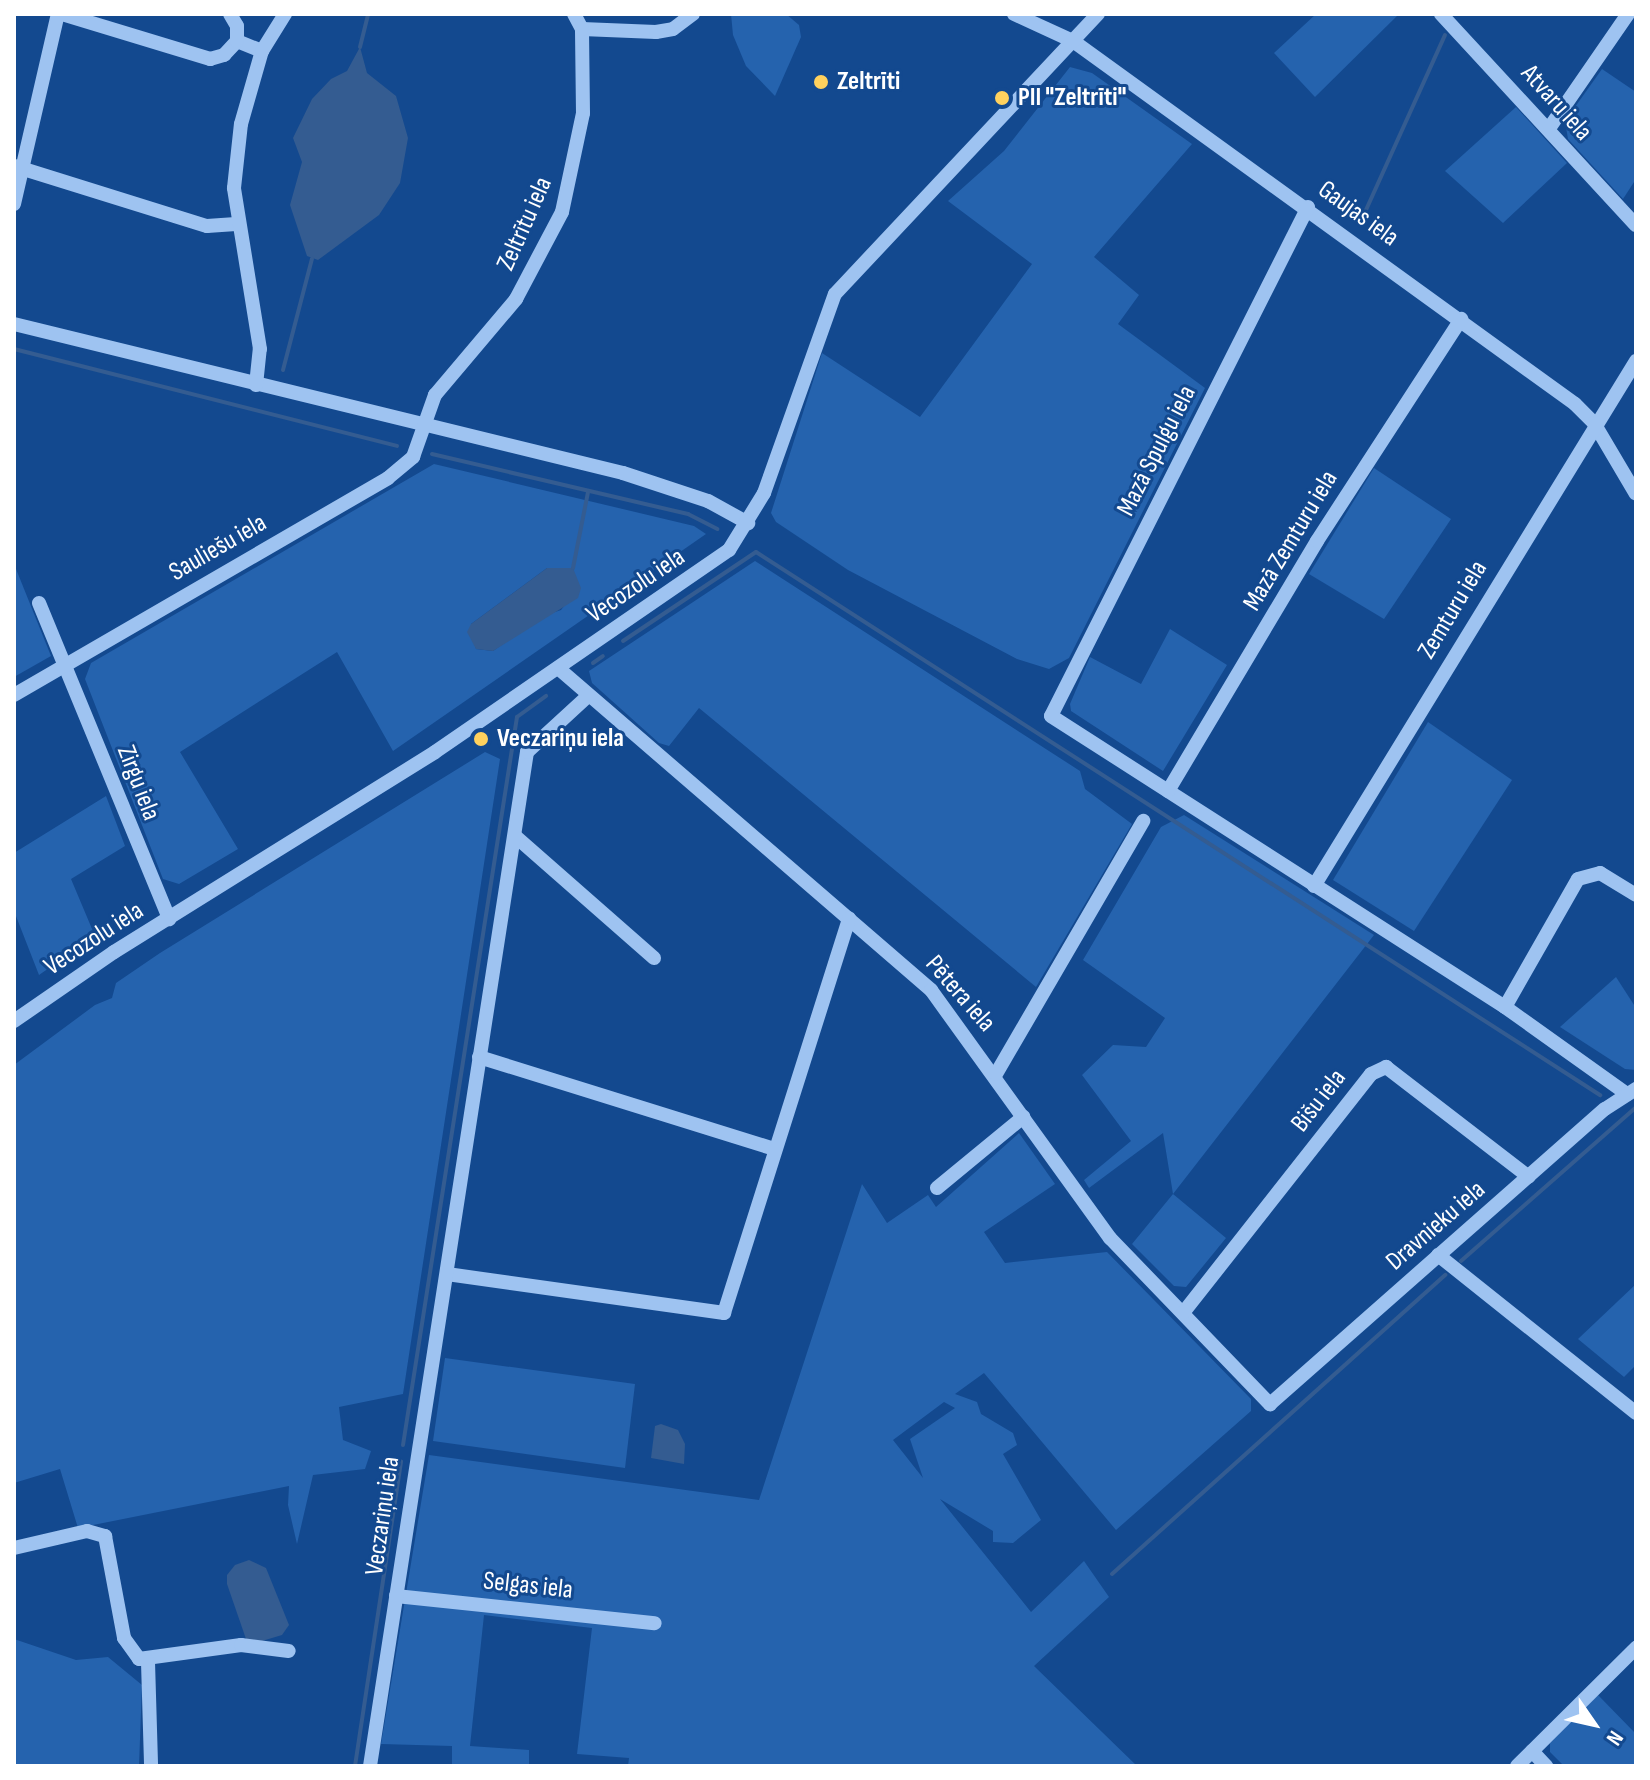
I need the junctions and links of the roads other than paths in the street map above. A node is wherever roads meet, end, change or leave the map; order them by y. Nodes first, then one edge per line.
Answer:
1 (60, 14) edge
2 (230, 14) edge
3 (285, 14) edge
4 (574, 14) edge
5 (693, 14) edge
6 (1014, 14) edge
7 (1098, 14) edge
8 (1441, 14) edge
9 (1628, 14) edge
10 (582, 29) junction
11 (237, 41) junction
12 (1073, 41) junction
13 (262, 51) junction
14 (1550, 127) junction
15 (18, 167) edge
16 (14, 204) edge
17 (1308, 207) junction
18 (236, 224) junction
19 (1636, 225) edge
20 (1461, 319) junction
21 (14, 324) edge
22 (1636, 361) edge
23 (256, 385) junction
24 (1594, 423) junction
25 (423, 424) junction
26 (1636, 494) edge
27 (748, 523) junction
28 (39, 603) dead end
29 (64, 664) junction
30 (558, 668) junction
31 (14, 695) edge
32 (588, 696) junction
33 (1168, 791) junction
34 (1143, 821) dead end
35 (515, 836) junction
36 (1314, 886) junction
37 (1636, 895) edge
38 (849, 918) junction
39 (169, 919) junction
40 (654, 958) dead end
41 (1505, 1007) junction
42 (14, 1021) edge
43 (479, 1057) junction
44 (996, 1074) junction
45 (1632, 1091) edge
46 (1023, 1117) junction
47 (774, 1149) junction
48 (1529, 1177) junction
49 (937, 1188) dead end
50 (1438, 1255) junction
51 (447, 1274) junction
52 (1183, 1313) junction
53 (1270, 1404) joint
54 (1636, 1413) edge
55 (14, 1548) edge
56 (396, 1596) junction
57 (655, 1623) dead end
58 (1636, 1648) edge
59 (289, 1651) dead end
60 (148, 1662) junction
61 (1532, 1751) junction
62 (151, 1766) edge
63 (370, 1766) edge
64 (1517, 1766) edge
65 (1546, 1766) edge

1 - 11 street
1 - 15 street
2 - 11 street
3 - 13 street
4 - 10 street, Zeltrītu iela
5 - 10 street
6 - 12 street, Gaujas iela
7 - 12 street, Vecozolu iela
8 - 14 street, Atvaru iela
9 - 14 street
10 - 25 street, Zeltrītu iela
11 - 13 street
12 - 17 street, Gaujas iela
12 - 27 street, Vecozolu iela
13 - 18 street
14 - 19 street, Atvaru iela
15 - 16 street
15 - 18 street
17 - 20 street, Gaujas iela
17 - 33 street, Mazā Spulgu iela
18 - 23 street
20 - 24 street, Gaujas iela
20 - 33 street, Mazā Zemturu iela
21 - 23 street
22 - 24 street, Zemturu iela
23 - 25 street
24 - 26 street, Gaujas iela
24 - 36 street, Zemturu iela
25 - 27 street
25 - 29 street, Sauliešu iela
27 - 30 street, Vecozolu iela
28 - 29 street, Zirgu iela
29 - 31 street, Sauliešu iela
29 - 39 street, Zirgu iela
30 - 32 street, Pētera iela
30 - 39 street, Vecozolu iela
32 - 35 street, Veczariņu iela
32 - 38 street, Pētera iela
33 - 36 street
34 - 44 street
35 - 40 street
35 - 43 street, Veczariņu iela
36 - 41 street
37 - 41 street
38 - 44 street, Pētera iela
38 - 47 street
39 - 42 street, Vecozolu iela
41 - 45 street
43 - 47 street
43 - 51 street, Veczariņu iela
44 - 46 street, Pētera iela
45 - 48 street, Dravnieku iela
46 - 49 street
46 - 52 street, Pētera iela
47 - 51 street
48 - 50 street, Dravnieku iela
48 - 52 street, Bišu iela
50 - 53 street, Dravnieku iela
50 - 54 street
51 - 56 street, Veczariņu iela
52 - 53 street, Pētera iela
55 - 60 street
56 - 57 street, Selgas iela
56 - 63 street, Veczariņu iela
58 - 61 street
59 - 60 street
60 - 62 street
61 - 64 street
61 - 65 street

